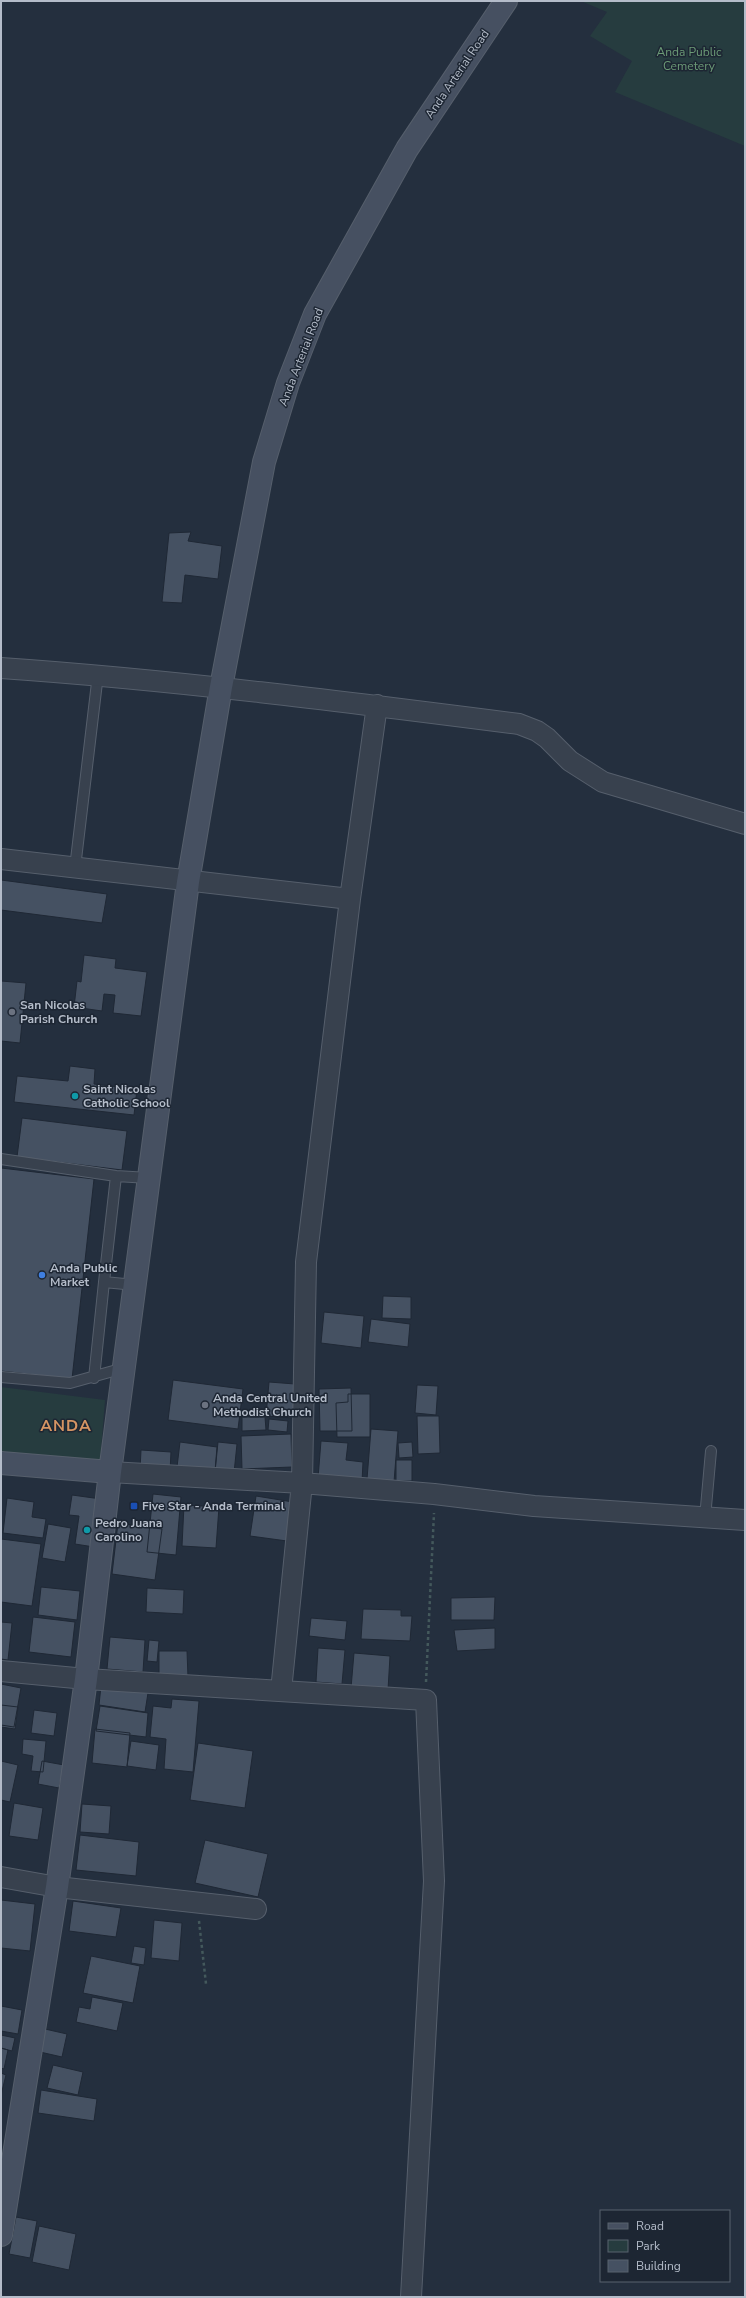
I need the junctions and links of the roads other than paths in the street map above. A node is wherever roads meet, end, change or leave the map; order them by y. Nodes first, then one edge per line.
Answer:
1 (506, 1) edge
2 (1, 668) edge
3 (98, 674) junction
4 (221, 687) junction
5 (377, 706) junction
6 (745, 824) edge
7 (1, 860) edge
8 (75, 868) junction
9 (188, 882) junction
10 (350, 898) junction
11 (1, 1158) edge
12 (116, 1176) junction
13 (149, 1178) junction
14 (104, 1282) junction
15 (135, 1285) junction
16 (124, 1368) junction
17 (1, 1377) edge
18 (94, 1378) junction
19 (711, 1451) dead end
20 (1, 1463) edge
21 (110, 1472) junction
22 (302, 1483) junction
23 (705, 1518) junction
24 (745, 1520) edge
25 (1, 1671) edge
26 (86, 1679) junction
27 (281, 1691) junction
28 (1, 1877) edge
29 (57, 1886) junction
30 (256, 1909) dead end
31 (1, 2235) edge
32 (411, 2297) edge

1 - 4 main road, Anda Arterial Road
2 - 3 street
3 - 4 street
3 - 8 lane
4 - 5 street
4 - 9 main road, Anda Arterial Road
5 - 6 street
5 - 10 street
7 - 8 street
8 - 9 street
9 - 10 street
9 - 13 main road, Anda Arterial Road
10 - 22 street
11 - 12 lane
12 - 13 lane
12 - 14 lane
13 - 15 main road, Anda Arterial Road
14 - 15 lane
14 - 18 lane
15 - 16 main road, Anda Arterial Road
16 - 18 lane
16 - 21 main road, Anda Arterial Road
17 - 18 lane
19 - 23 lane
20 - 21 main road
21 - 22 street
21 - 26 main road, Anda Arterial Road
22 - 23 street
22 - 27 street
23 - 24 street
25 - 26 street
26 - 27 street
26 - 29 main road, Anda Arterial Road
27 - 32 street
28 - 29 street
29 - 30 street
29 - 31 main road, Anda Arterial Road

